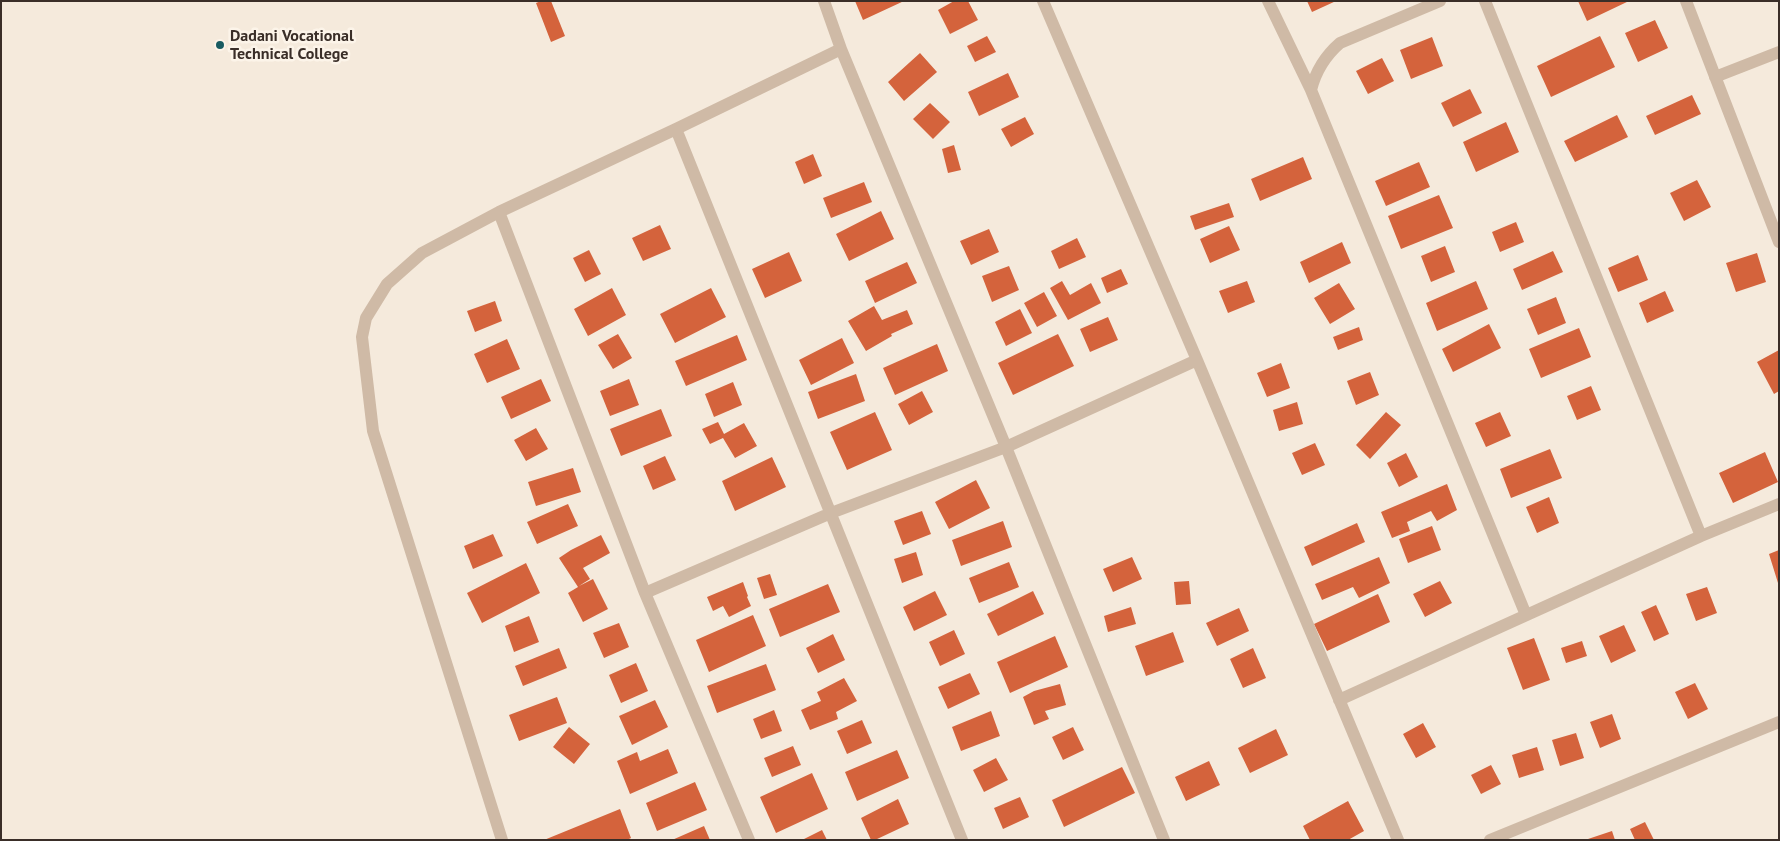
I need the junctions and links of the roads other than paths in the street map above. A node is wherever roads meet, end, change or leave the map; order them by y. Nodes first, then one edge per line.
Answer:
1 (824, 1) edge
2 (1043, 1) edge
3 (1268, 1) edge
4 (1440, 1) edge
5 (1485, 1) edge
6 (1686, 1) edge
7 (841, 49) junction
8 (1779, 52) edge
9 (1715, 77) junction
10 (1311, 90) junction
11 (676, 129) junction
12 (499, 212) junction
13 (1779, 242) edge
14 (1197, 360) junction
15 (1006, 447) junction
16 (1779, 504) edge
17 (830, 513) junction
18 (1701, 536) junction
19 (645, 593) junction
20 (1526, 615) junction
21 (1339, 700) junction
22 (1779, 722) edge
23 (502, 840) edge
24 (749, 840) edge
25 (962, 840) edge
26 (1164, 840) edge
27 (1398, 840) edge
28 (1490, 840) edge

1 - 7 street
2 - 14 street
3 - 10 street
4 - 10 street
5 - 18 street
6 - 9 street
7 - 11 street
7 - 15 street
8 - 9 street
9 - 13 street
10 - 20 street
11 - 12 street
11 - 17 street
12 - 19 street
12 - 23 street
14 - 15 street
14 - 21 street
15 - 17 street
15 - 26 street
16 - 18 street
17 - 19 street
17 - 25 street
18 - 20 street
19 - 24 street
20 - 21 street
21 - 27 street
22 - 28 street

